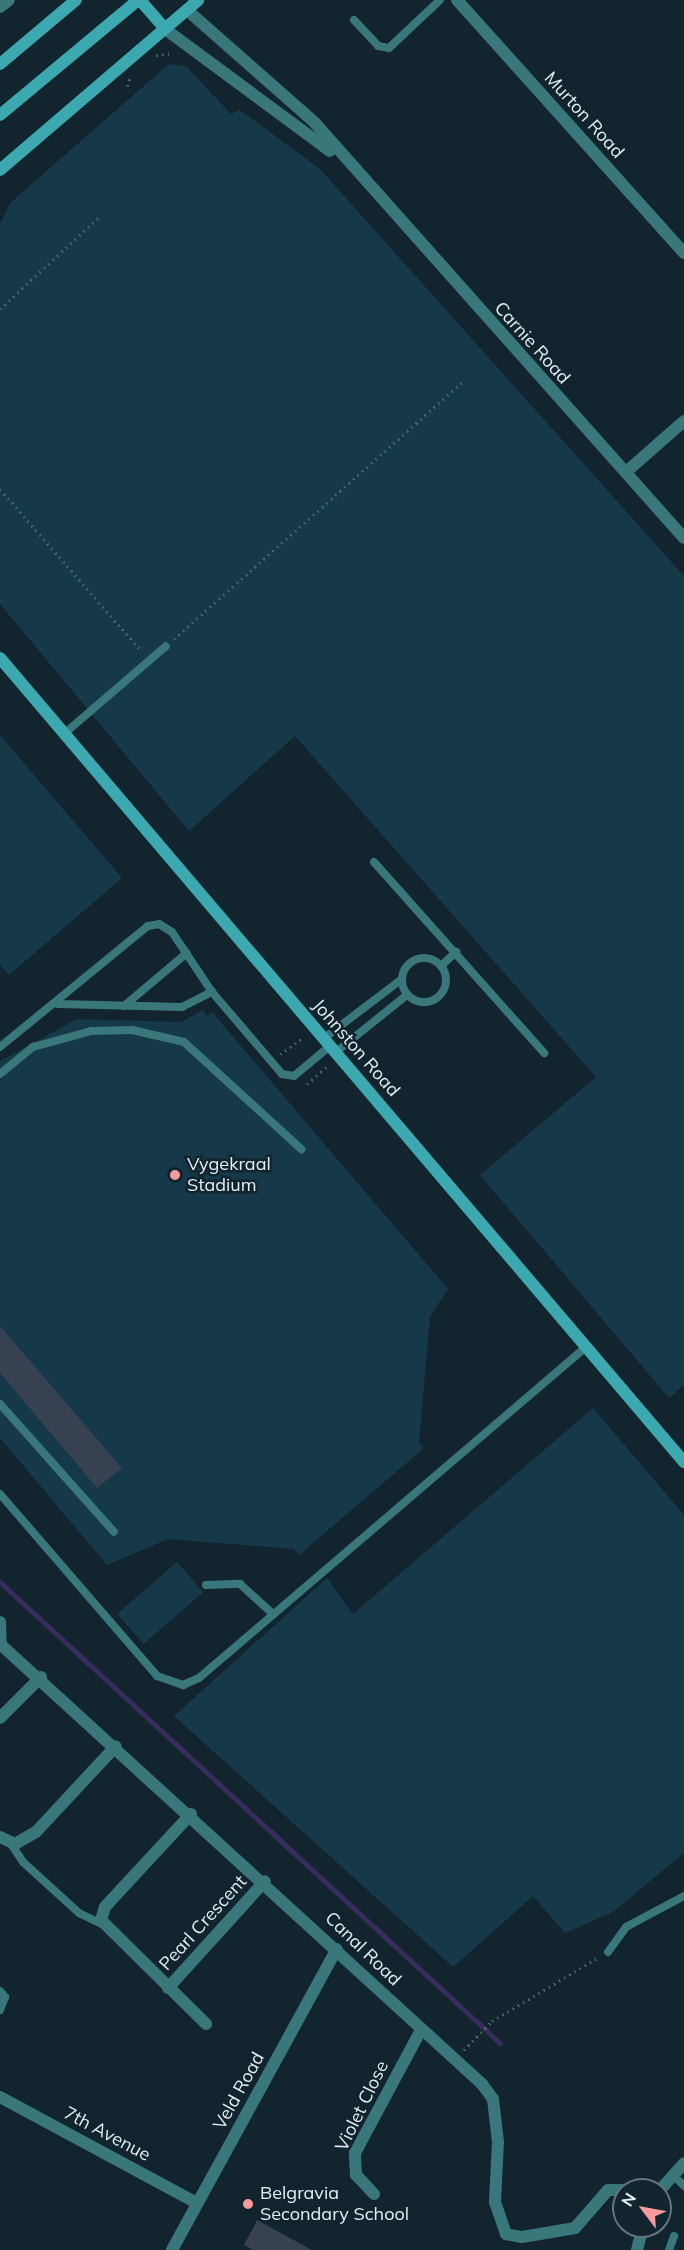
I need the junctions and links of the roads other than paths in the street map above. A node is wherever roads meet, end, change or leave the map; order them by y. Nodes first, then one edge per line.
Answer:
1 (9, 0) edge
2 (76, 0) edge
3 (139, 0) edge
4 (198, 0) edge
5 (440, 0) edge
6 (457, 0) edge
7 (183, 5) edge
8 (0, 7) edge
9 (354, 20) dead end
10 (165, 29) junction
11 (0, 63) edge
12 (0, 115) edge
13 (0, 170) edge
14 (354, 172) junction
15 (684, 254) edge
16 (684, 421) edge
17 (626, 472) junction
18 (684, 538) edge
19 (166, 646) road end
20 (0, 658) edge
21 (65, 732) junction
22 (374, 862) dead end
23 (456, 952) junction
24 (187, 953) junction
25 (441, 966) junction
26 (402, 979) junction
27 (212, 992) junction
28 (407, 995) junction
29 (58, 1004) junction
30 (124, 1006) junction
31 (330, 1046) junction
32 (0, 1047) edge
33 (544, 1053) dead end
34 (0, 1074) edge
35 (301, 1149) dead end
36 (586, 1347) junction
37 (0, 1404) edge
38 (684, 1462) edge
39 (0, 1494) edge
40 (114, 1532) dead end
41 (206, 1585) dead end
42 (273, 1614) junction
43 (0, 1622) edge
44 (1, 1644) edge
45 (40, 1677) junction
46 (0, 1718) edge
47 (116, 1746) junction
48 (191, 1814) junction
49 (6, 1841) edge
50 (265, 1881) junction
51 (684, 1896) edge
52 (102, 1924) junction
53 (337, 1949) junction
54 (608, 1952) road end
55 (168, 1988) junction
56 (0, 1991) edge
57 (0, 2010) edge
58 (206, 2024) dead end
59 (421, 2030) junction
60 (0, 2097) edge
61 (684, 2163) edge
62 (672, 2174) junction
63 (669, 2178) edge
64 (684, 2186) edge
65 (612, 2190) edge
66 (374, 2194) dead end
67 (197, 2203) junction
68 (674, 2236) dead end
69 (171, 2250) edge
70 (669, 2250) edge

1 - 8 street
2 - 11 street
3 - 10 street, Carnie Road
3 - 12 street
4 - 7 street
5 - 9 lane
6 - 15 street, Murton Road
7 - 10 street
7 - 14 street, Carnie Road
10 - 13 street
10 - 14 street, Carnie Road
14 - 17 street, Carnie Road
16 - 17 street
17 - 18 street, Carnie Road
19 - 21 lane
20 - 21 street, Johnston Road
21 - 31 street, Johnston Road
22 - 23 lane
23 - 25 lane
23 - 33 lane
24 - 27 lane
24 - 29 lane
24 - 30 lane
25 - 26 lane
25 - 28 lane
26 - 28 lane
26 - 31 lane
27 - 30 lane
27 - 31 lane
28 - 31 lane
29 - 30 lane
29 - 32 lane
31 - 36 street, Johnston Road
34 - 35 lane
36 - 38 street, Johnston Road
36 - 42 lane
37 - 40 lane
39 - 42 lane
41 - 42 lane
43 - 44 street
44 - 45 street, Canal Road
45 - 46 street
45 - 47 street, Canal Road
47 - 48 street, Canal Road
47 - 49 street
48 - 50 street, Canal Road
48 - 52 street
49 - 52 lane
50 - 53 street, Canal Road
50 - 55 street, Pearl Crescent
51 - 54 lane
52 - 55 street, Pearl Crescent
53 - 59 street, Canal Road
53 - 67 street, Veld Road
55 - 58 street, Pearl Crescent
56 - 57 lane
59 - 65 street, Canal Road
59 - 66 street, Violet Close
60 - 67 street, 7th Avenue
61 - 62 street
62 - 63 street
62 - 64 lane
67 - 69 street, Veld Road
68 - 70 lane

